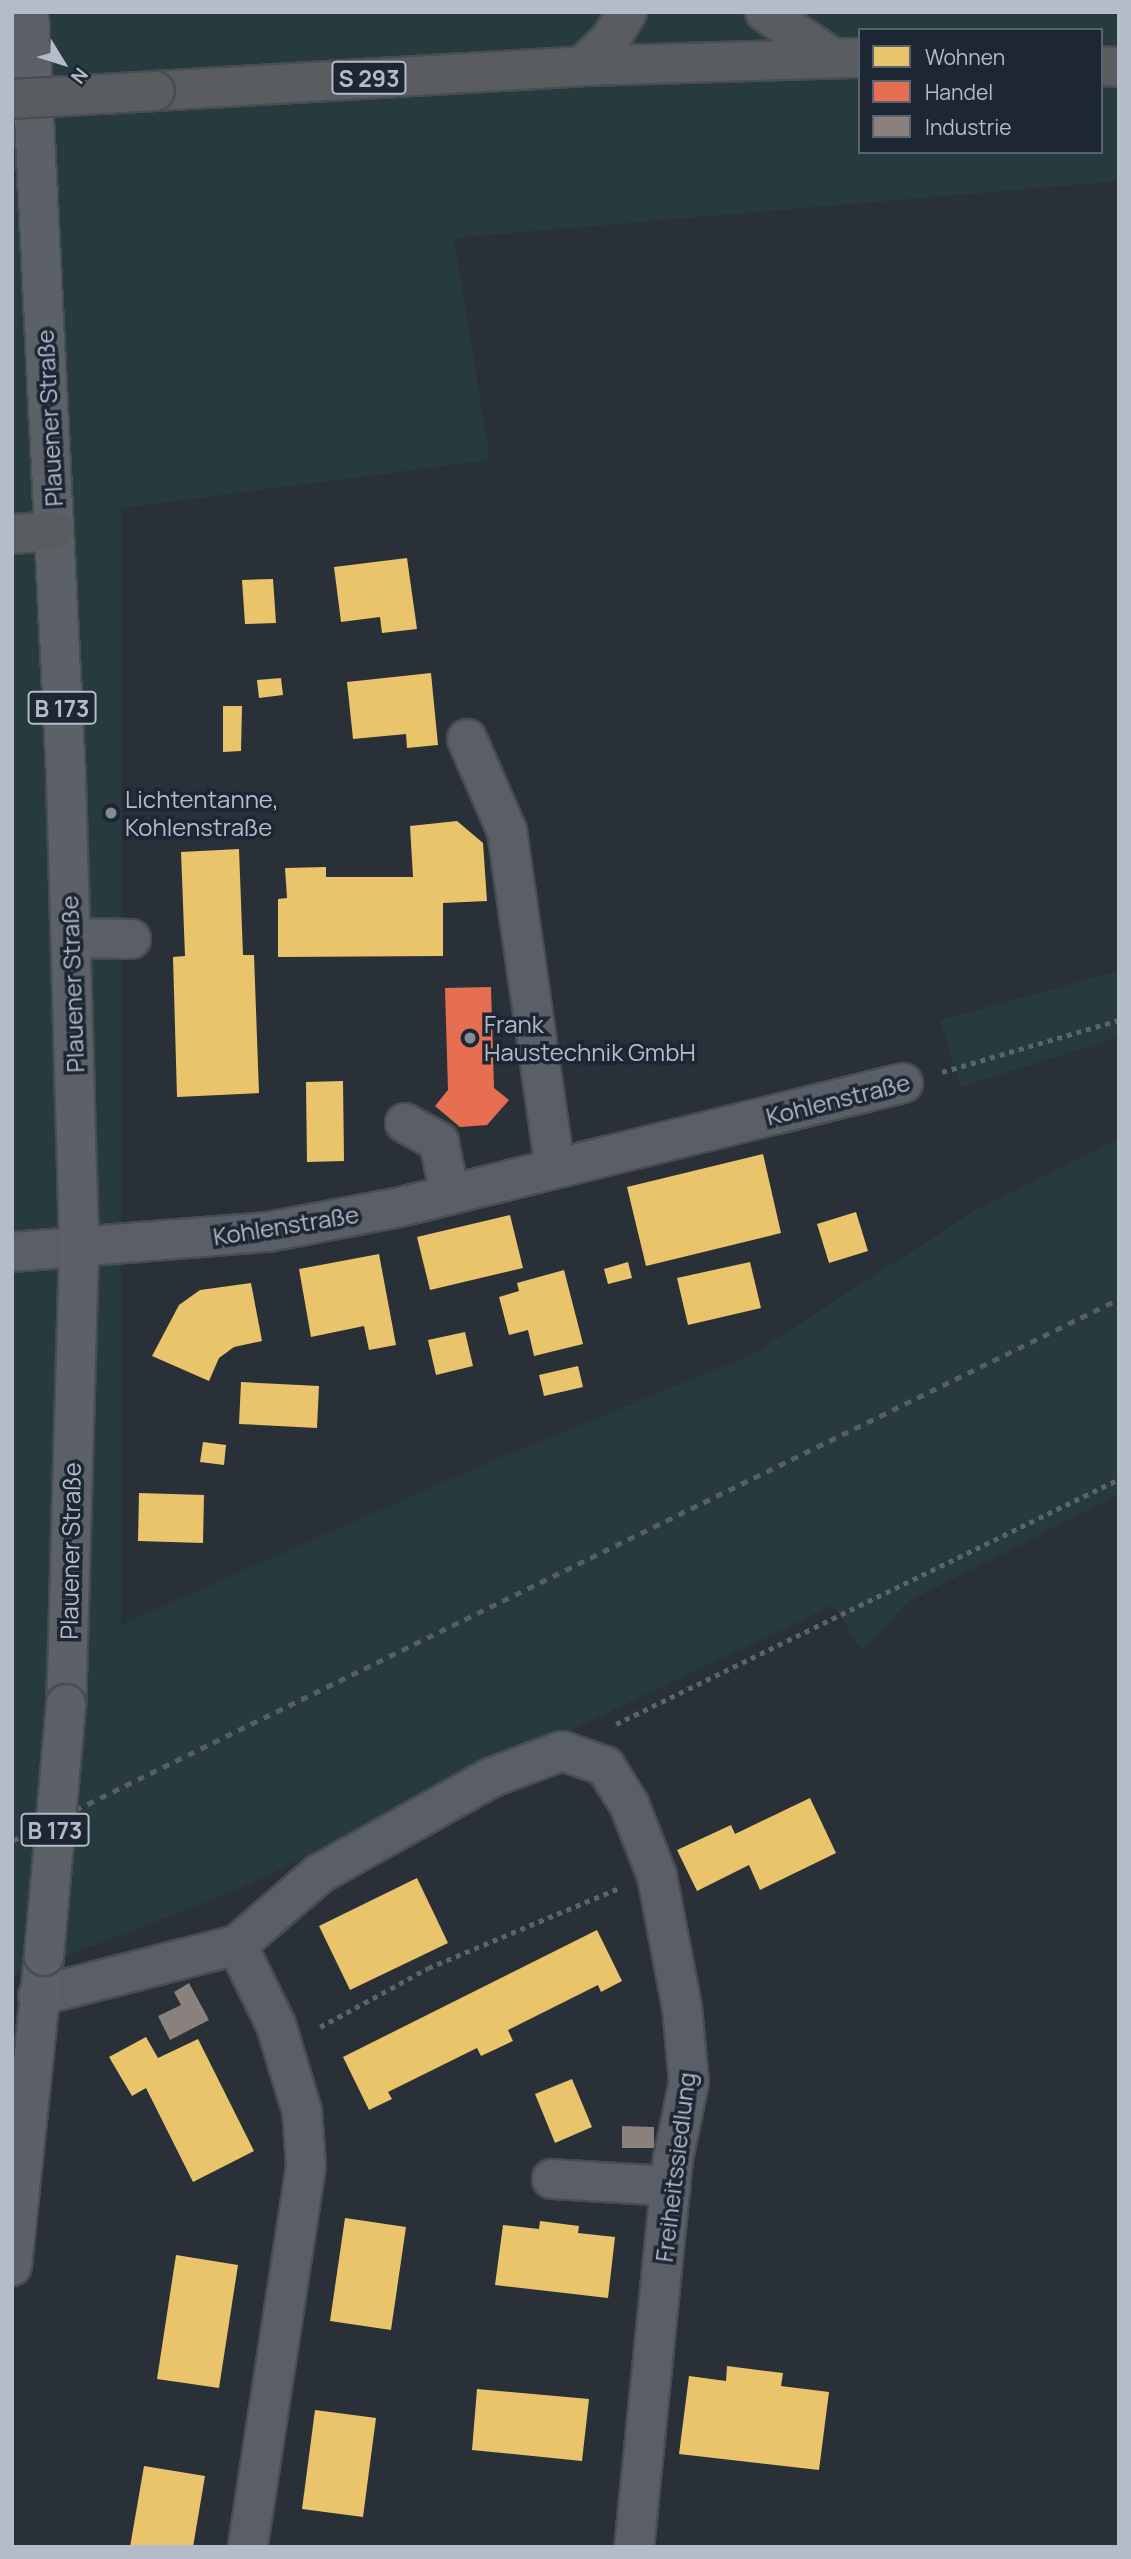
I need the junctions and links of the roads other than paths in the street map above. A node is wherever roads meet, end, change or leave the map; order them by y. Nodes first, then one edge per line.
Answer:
1 (29, 12) edge
2 (627, 12) edge
3 (765, 12) edge
4 (846, 58) edge
5 (583, 66) junction
6 (12, 99) edge
7 (54, 531) junction
8 (12, 534) edge
9 (467, 739) dead end
10 (72, 938) junction
11 (131, 939) dead end
12 (904, 1083) road end
13 (405, 1123) dead end
14 (555, 1168) junction
15 (450, 1195) junction
16 (79, 1248) junction
17 (12, 1252) edge
18 (244, 1961) junction
19 (38, 1996) junction
20 (306, 2034) road end
21 (552, 2179) dead end
22 (670, 2186) junction
23 (12, 2266) edge
24 (248, 2547) edge
25 (634, 2547) edge

1 - 7 main road, Plauener Straße / B 173
2 - 5 highway
3 - 4 highway
4 - 5 highway, S 293
5 - 6 highway, S 293, bridge
7 - 8 highway
7 - 10 main road, Plauener Straße / B 173
9 - 14 street
10 - 11 street
10 - 16 main road, Plauener Straße / B 173
12 - 14 street, Kohlenstraße
13 - 15 street
14 - 15 street, Kohlenstraße
15 - 16 street, Kohlenstraße
16 - 17 street, Kohlenstraße
16 - 19 main road, Plauener Straße / B 173, bridge
18 - 19 street
18 - 20 street
18 - 22 street, Freiheitssiedlung
18 - 24 street
19 - 23 main road, B 173
21 - 22 street
22 - 25 street, Freiheitssiedlung

